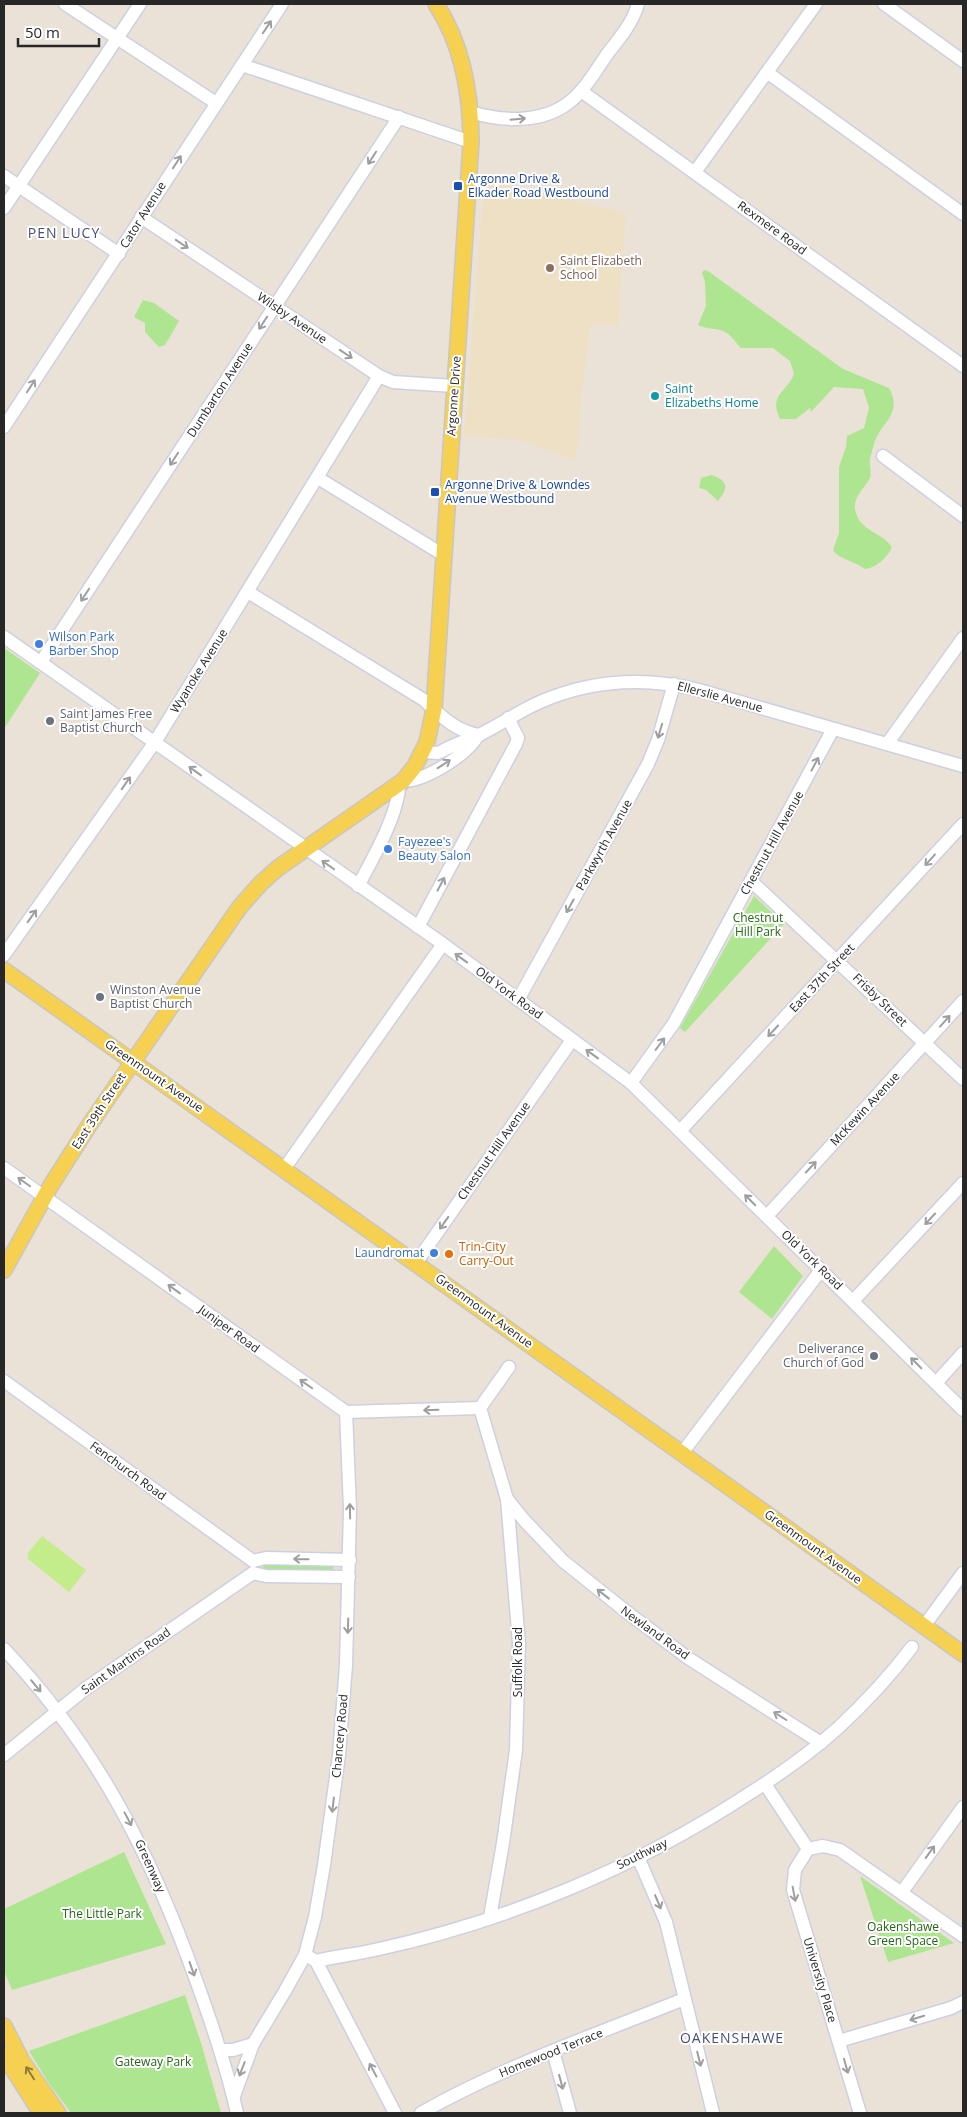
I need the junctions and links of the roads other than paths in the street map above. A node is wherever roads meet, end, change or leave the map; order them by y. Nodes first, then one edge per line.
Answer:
1 (64, 4) edge
2 (140, 4) edge
3 (282, 4) edge
4 (436, 4) edge
5 (638, 4) edge
6 (816, 4) edge
7 (884, 4) edge
8 (117, 38) junction
9 (963, 61) edge
10 (242, 65) junction
11 (768, 73) junction
12 (581, 92) junction
13 (216, 103) junction
14 (470, 112) junction
15 (399, 117) junction
16 (471, 142) junction
17 (695, 172) junction
18 (4, 176) edge
19 (18, 185) junction
20 (4, 208) edge
21 (963, 214) edge
22 (141, 217) junction
23 (119, 254) junction
24 (275, 306) junction
25 (963, 366) edge
26 (379, 376) junction
27 (454, 386) junction
28 (5, 424) edge
29 (882, 456) dead end
30 (318, 478) junction
31 (963, 516) edge
32 (442, 554) junction
33 (248, 592) junction
34 (4, 637) edge
35 (963, 638) edge
36 (41, 662) junction
37 (674, 684) junction
38 (434, 709) junction
39 (508, 718) junction
40 (833, 729) junction
41 (478, 735) junction
42 (155, 742) junction
43 (887, 744) junction
44 (423, 752) junction
45 (963, 766) edge
46 (401, 783) junction
47 (963, 824) edge
48 (305, 850) junction
49 (751, 882) junction
50 (358, 886) junction
51 (418, 928) junction
52 (442, 944) junction
53 (4, 955) edge
54 (838, 960) junction
55 (4, 970) edge
56 (518, 1000) junction
57 (963, 1001) edge
58 (572, 1040) junction
59 (925, 1044) junction
60 (132, 1061) junction
61 (963, 1078) edge
62 (632, 1083) junction
63 (680, 1131) junction
64 (4, 1168) edge
65 (284, 1169) junction
66 (963, 1183) edge
67 (45, 1196) junction
68 (766, 1216) junction
69 (416, 1263) junction
70 (4, 1270) edge
71 (821, 1270) junction
72 (854, 1301) junction
73 (963, 1354) edge
74 (509, 1367) dead end
75 (4, 1381) edge
76 (936, 1383) junction
77 (480, 1408) junction
78 (963, 1410) edge
79 (346, 1412) junction
80 (682, 1453) junction
81 (507, 1499) junction
82 (350, 1560) junction
83 (253, 1567) junction
84 (963, 1573) edge
85 (349, 1577) junction
86 (924, 1626) junction
87 (912, 1647) dead end
88 (4, 1649) edge
89 (963, 1654) edge
90 (57, 1710) junction
91 (821, 1743) junction
92 (4, 1755) edge
93 (765, 1784) junction
94 (963, 1807) edge
95 (808, 1849) junction
96 (638, 1857) junction
97 (902, 1892) junction
98 (490, 1918) junction
99 (963, 1936) edge
100 (310, 1958) junction
101 (684, 1999) junction
102 (963, 2002) edge
103 (4, 2026) edge
104 (838, 2041) junction
105 (252, 2044) junction
106 (220, 2050) junction
107 (553, 2051) junction
108 (4, 2055) edge
109 (234, 2096) junction
110 (41, 2113) edge
111 (58, 2113) edge
112 (237, 2113) edge
113 (395, 2113) edge
114 (421, 2113) edge
115 (570, 2113) edge
116 (712, 2113) edge
117 (860, 2113) edge

1 - 8 street
2 - 8 street
10 -> 3 street, Cator Avenue
4 - 14 main road, Argonne Drive
5 - 12 street
6 - 11 street
7 - 9 street
8 - 13 street
8 - 19 street
10 - 13 street, Cator Avenue
10 - 15 street
11 - 17 street
11 - 21 street
14 -> 12 street
12 - 17 street, Rexmere Road
22 -> 13 street, Cator Avenue
14 - 16 main road, Argonne Drive
15 - 16 street
15 -> 24 street, Dumbarton Avenue
16 - 27 main road, Argonne Drive
17 - 25 street, Rexmere Road
18 - 19 street
19 - 20 street
19 - 23 street
22 - 23 street, Cator Avenue
22 -> 24 street, Wilsby Avenue
28 -> 23 street, Cator Avenue
24 -> 26 street, Wilsby Avenue
24 -> 36 street, Dumbarton Avenue
26 - 27 street, Wilsby Avenue
26 - 30 street, Wyanoke Avenue
27 - 32 main road, Argonne Drive
29 - 31 street
30 - 32 street
30 - 33 street, Wyanoke Avenue
32 - 38 main road, Argonne Drive
33 - 38 street
33 - 42 street, Wyanoke Avenue
34 - 36 street, Old York Road
35 - 43 street
36 - 42 street, Old York Road
37 - 39 street, Ellerslie Avenue
37 - 40 street, Ellerslie Avenue
37 -> 56 street, Parkwyrth Avenue
38 - 41 street
38 - 44 main road, Argonne Drive
39 - 41 street, Ellerslie Avenue
51 -> 39 street
40 - 43 street, Ellerslie Avenue
49 -> 40 street, Chestnut Hill Avenue
41 - 44 street, Ellerslie Avenue
46 -> 41 street
48 -> 42 street, Old York Road
53 -> 42 street, Wyanoke Avenue
43 - 45 street, Ellerslie Avenue
44 - 46 main road, Argonne Drive
46 - 48 main road
46 - 50 street
47 -> 54 street, East 37th Street
50 -> 48 street, Old York Road
48 - 60 main road, East 39th Street
49 - 54 street, Frisby Street
62 -> 49 street, Chestnut Hill Avenue
50 - 51 street, Old York Road
51 - 52 street, Old York Road
56 -> 52 street, Old York Road
52 - 65 street
54 - 59 street, Frisby Street
54 -> 63 street, East 37th Street
55 - 60 main road, Greenmount Avenue
56 - 58 street, Old York Road
59 -> 57 street, McKewin Avenue
62 -> 58 street, Old York Road
58 -> 69 street, Chestnut Hill Avenue
59 - 61 street, Frisby Street
68 -> 59 street, McKewin Avenue
60 - 65 main road, Greenmount Avenue
60 - 67 main road, East 39th Street
62 - 63 street, Old York Road
68 -> 63 street, Old York Road
67 -> 64 street, Juniper Road
65 - 69 main road, Greenmount Avenue
66 -> 72 street
67 - 70 main road, East 39th Street
79 -> 67 street, Juniper Road
68 - 71 street, Old York Road
69 - 80 main road, Greenmount Avenue
71 - 72 street, Old York Road
71 - 80 street
76 -> 72 street, Old York Road
73 - 76 street
74 - 77 street
75 - 83 street, Fenchurch Road
76 - 78 street, Old York Road
77 -> 79 street
77 - 81 street, Suffolk Road
82 -> 79 street, Chancery Road
80 - 86 main road, Greenmount Avenue
91 -> 81 street, Newland Road
81 - 98 street, Suffolk Road
82 -> 83 street
82 - 85 street, Chancery Road
83 - 85 street
83 - 90 street, Saint Martins Road
84 - 86 street
85 -> 100 street, Chancery Road
86 - 89 main road, Greenmount Avenue
87 - 91 street, Southway
88 -> 90 street, Greenway
90 - 92 street, Saint Martins Road
90 -> 106 street, Greenway
91 - 93 street, Southway
93 - 95 street
93 - 96 street, Southway
97 -> 94 street
95 - 97 street
95 -> 104 street, University Place
96 - 98 street, Southway
96 -> 101 street
97 - 99 street
98 - 100 street, Southway
100 - 105 street, Chancery Road
113 -> 100 street
101 - 107 street, Homewood Terrace
101 -> 116 street
102 -> 104 street
111 -> 103 main road
104 -> 117 street, University Place
105 - 106 street
105 -> 109 street, Chancery Road
106 - 109 street, Greenway
107 - 114 street, Homewood Terrace
107 -> 115 street
108 - 110 main road
109 - 112 street, Greenway

